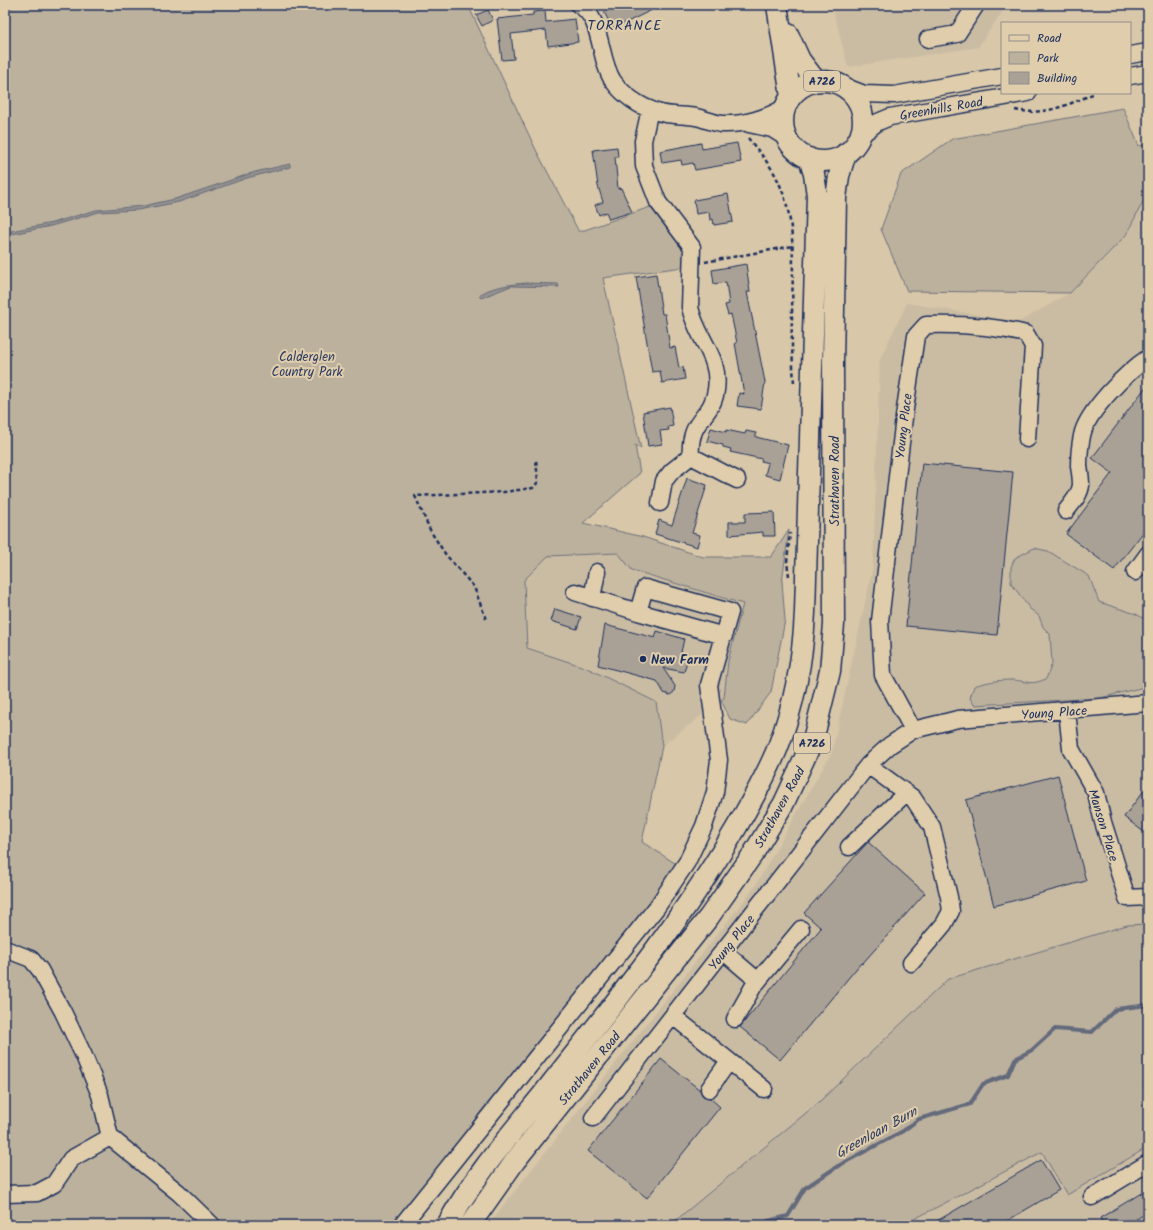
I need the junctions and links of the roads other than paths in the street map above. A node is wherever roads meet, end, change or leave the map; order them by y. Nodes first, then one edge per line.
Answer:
1 (976, 5) edge
2 (583, 6) edge
3 (778, 7) edge
4 (928, 39) dead end
5 (1148, 52) edge
6 (1131, 55) edge
7 (1148, 73) edge
8 (1001, 76) edge
9 (1131, 76) edge
10 (816, 81) junction
11 (843, 86) junction
12 (1022, 94) edge
13 (788, 102) junction
14 (650, 109) junction
15 (737, 123) junction
16 (860, 136) junction
17 (788, 139) junction
18 (846, 153) junction
19 (809, 158) junction
20 (1148, 358) edge
21 (1028, 439) dead end
22 (691, 456) junction
23 (738, 480) dead end
24 (660, 503) dead end
25 (1066, 511) dead end
26 (1148, 554) edge
27 (598, 572) dead end
28 (1135, 572) dead end
29 (575, 592) dead end
30 (671, 595) junction
31 (592, 598) junction
32 (700, 604) junction
33 (638, 612) junction
34 (664, 620) junction
35 (694, 628) junction
36 (724, 636) junction
37 (1148, 703) edge
38 (1067, 711) junction
39 (912, 730) junction
40 (868, 765) junction
41 (906, 793) junction
42 (849, 847) dead end
43 (1148, 897) edge
44 (801, 930) dead end
45 (5, 949) edge
46 (723, 951) junction
47 (911, 963) dead end
48 (758, 981) junction
49 (672, 1016) junction
50 (735, 1019) dead end
51 (729, 1061) junction
52 (709, 1089) dead end
53 (764, 1089) dead end
54 (593, 1118) dead end
55 (110, 1137) junction
56 (1148, 1163) edge
57 (5, 1194) edge
58 (1092, 1197) dead end
59 (212, 1225) edge
60 (402, 1225) edge
61 (446, 1225) edge
62 (470, 1225) edge

1 - 4 street
2 - 14 street
3 - 10 main road, A726
3 - 13 main road, A726
5 - 6 street
7 - 9 street
8 - 11 street, Greenhills Road
10 - 11 main road, A726
10 - 13 main road, A726
11 - 16 main road, A726
12 - 16 street, Greenhills Road
13 - 15 street
13 - 17 main road, A726
14 - 15 street
14 - 22 street
15 - 17 street
16 - 18 main road, A726
17 - 19 main road, A726
18 - 19 main road, A726
18 - 62 main road, Strathaven Road / A726
19 - 61 main road, Strathaven Road / A726
20 - 25 street
21 - 39 street, Young Place
22 - 23 street
22 - 24 street
26 - 28 street
27 - 31 street
29 - 31 street
30 - 32 street
30 - 33 street
30 - 34 street
31 - 33 street
32 - 35 street
32 - 36 street
33 - 34 street
34 - 35 street
35 - 36 street
36 - 60 street
37 - 38 street, Young Place
38 - 39 street, Young Place
38 - 43 street, Manson Place
39 - 40 street, Young Place
40 - 41 street
40 - 46 street, Young Place
41 - 42 street
41 - 47 street
44 - 48 street
45 - 55 street
46 - 48 street
46 - 49 street, Young Place
48 - 50 street
49 - 51 street
49 - 54 street, Young Place
51 - 52 street
51 - 53 street
55 - 57 street
55 - 59 street
56 - 58 street

